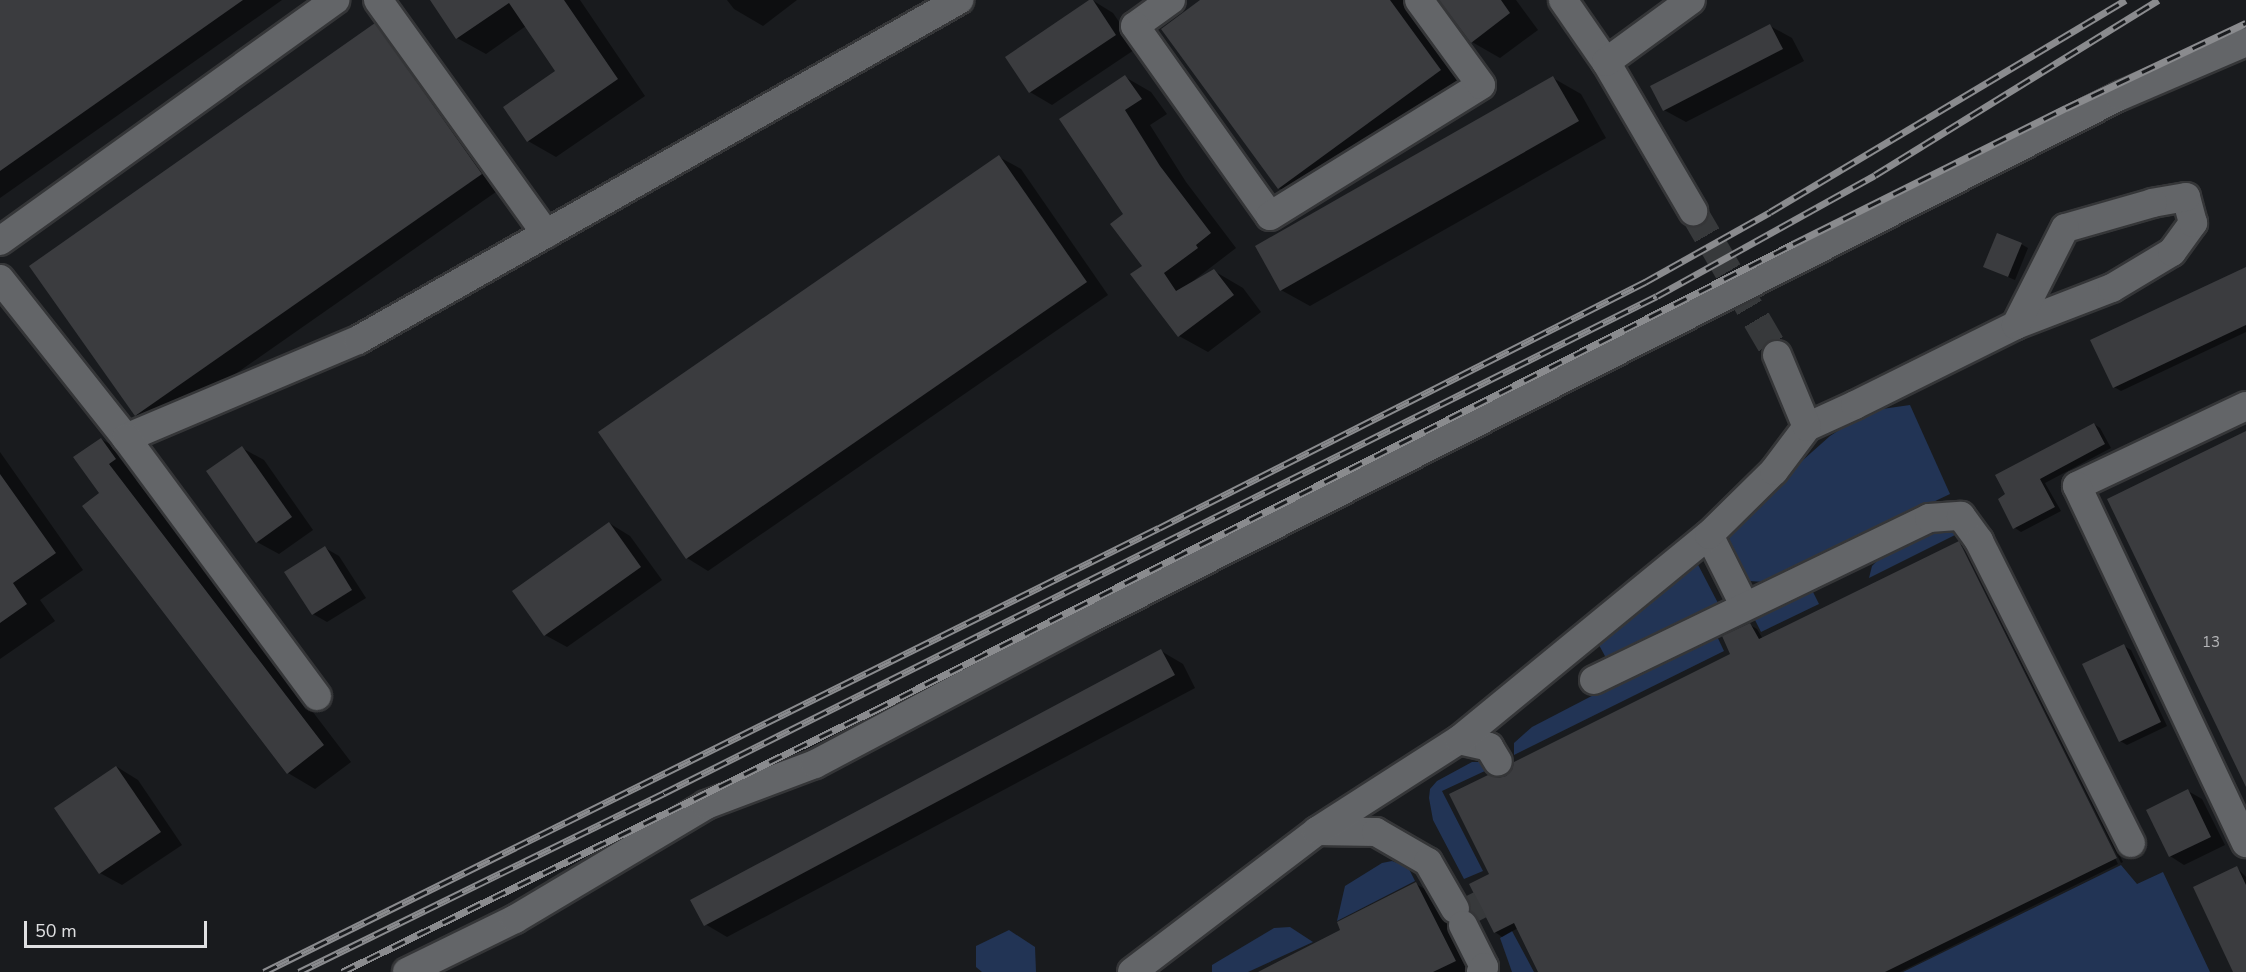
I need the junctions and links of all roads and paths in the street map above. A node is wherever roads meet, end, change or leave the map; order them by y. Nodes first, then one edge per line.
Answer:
1 (336, 0) edge
2 (378, 0) edge
3 (959, 0) edge
4 (1171, 0) edge
5 (1419, 0) edge
6 (1563, 0) edge
7 (1691, 0) edge
8 (2246, 42) edge
9 (1606, 62) junction
10 (1693, 211) tunnel mouth
11 (546, 234) junction
12 (0, 241) edge
13 (0, 279) edge
14 (2016, 325) junction
15 (1777, 355) tunnel mouth
16 (2246, 406) edge
17 (1807, 427) junction
18 (126, 438) junction
19 (1709, 535) junction
20 (1744, 605) junction
21 (1594, 680) dead end
22 (317, 696) dead end
23 (1459, 740) junction
24 (1498, 762) dead end
25 (1317, 831) junction
26 (2131, 843) dead end
27 (2246, 843) edge
28 (1484, 970) edge
29 (407, 972) edge
30 (1132, 972) edge

1 - 12 lane
2 - 11 lane
3 - 11 lane
4 - 5 lane
6 - 9 lane
7 - 9 lane
8 - 29 lane
9 - 10 lane
11 - 18 lane
13 - 18 lane
14 - 14 lane
14 - 17 lane
15 - 17 lane
16 - 27 lane
17 - 19 lane
18 - 22 lane
19 - 20 lane
19 - 23 lane
20 - 21 lane
20 - 26 lane
23 - 24 lane
23 - 25 lane
25 - 28 lane
25 - 30 lane

